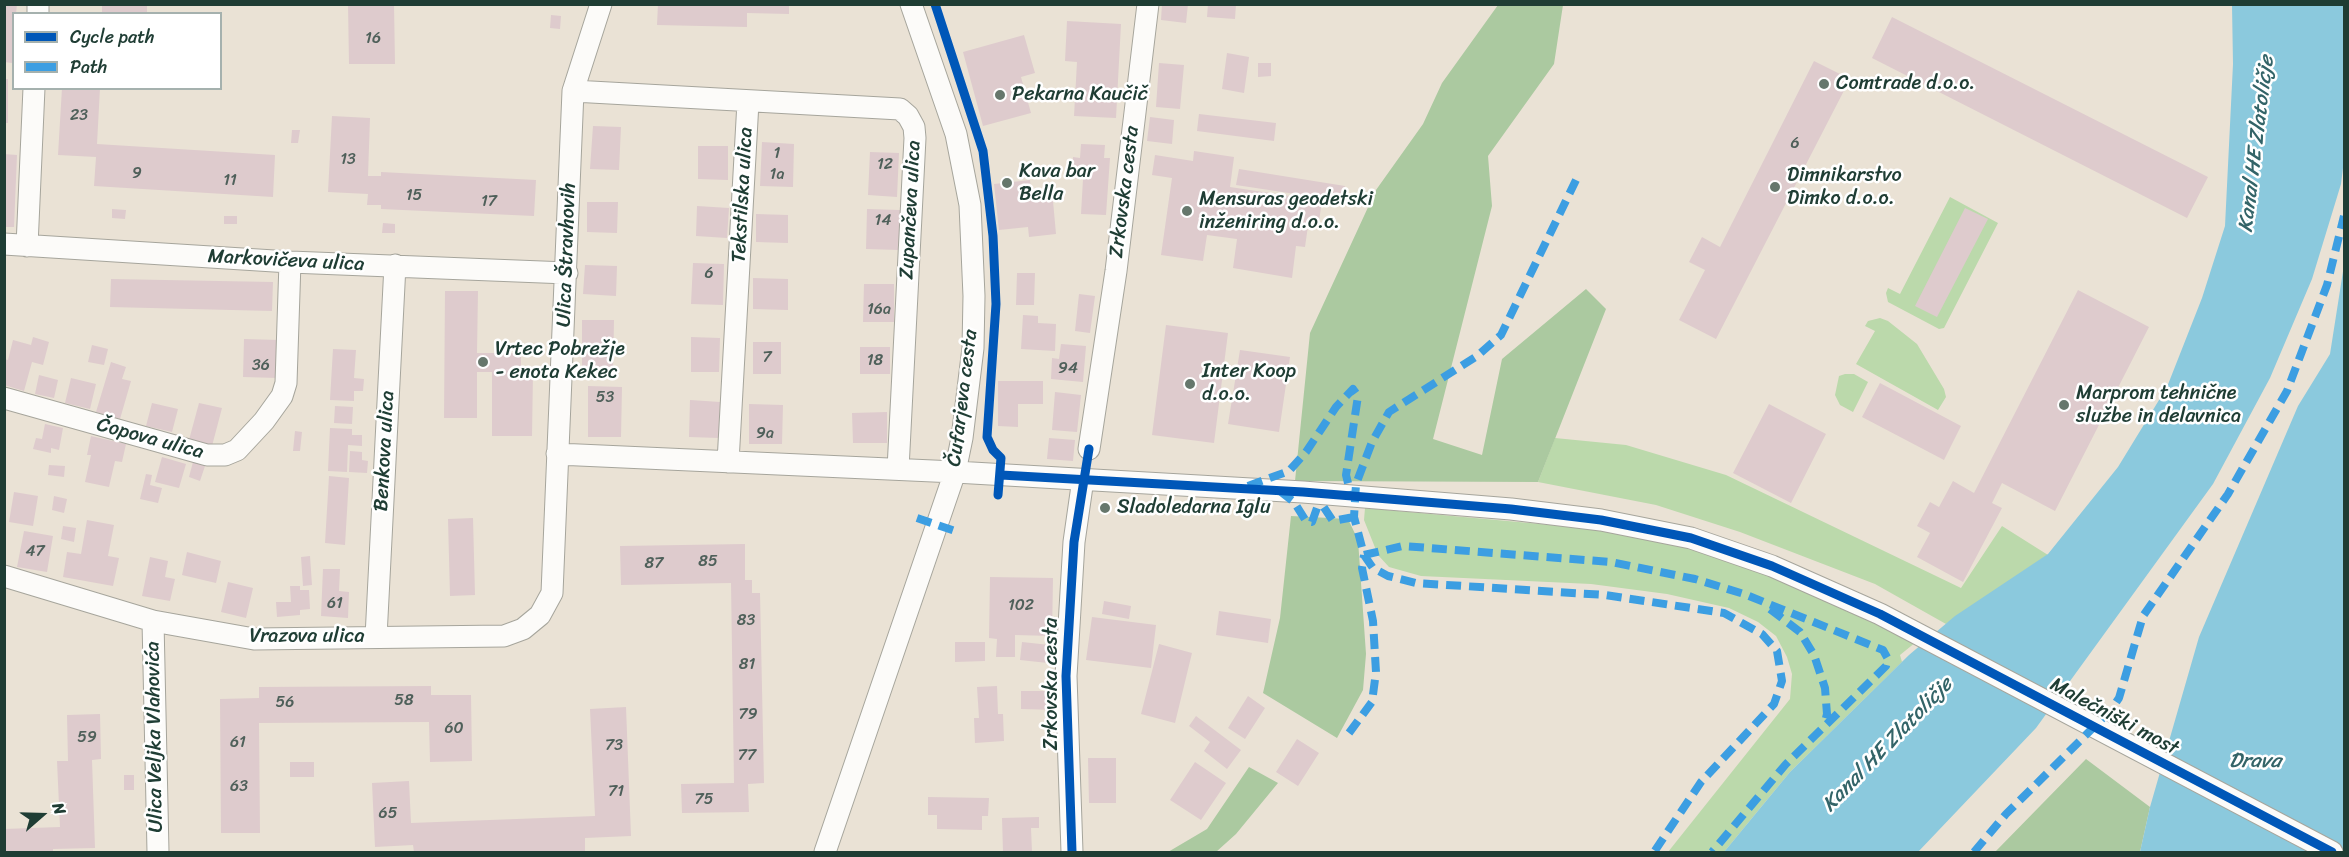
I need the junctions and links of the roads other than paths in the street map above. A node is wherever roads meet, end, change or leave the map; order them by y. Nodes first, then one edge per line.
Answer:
1 (601, 4) edge
2 (911, 4) edge
3 (1148, 4) edge
4 (34, 90) edge
5 (573, 91) junction
6 (748, 102) junction
7 (4, 244) edge
8 (27, 246) junction
9 (290, 262) junction
10 (395, 265) junction
11 (567, 273) junction
12 (4, 398) edge
13 (1089, 450) dead end
14 (557, 454) junction
15 (728, 462) junction
16 (898, 470) junction
17 (955, 472) junction
18 (1083, 479) junction
19 (4, 576) edge
20 (540, 615) joint
21 (153, 621) junction
22 (376, 637) junction
23 (158, 852) edge
24 (825, 852) edge
25 (1072, 852) edge
26 (2332, 852) edge

1 - 5 street, Ulica Štravhovih
2 - 17 street, Čufarjeva cesta
3 - 13 street, Zrkovska cesta
4 - 8 street
5 - 6 street, Tekstilska ulica
5 - 11 street, Ulica Štravhovih
6 - 15 street, Tekstilska ulica
6 - 16 street, Zupančeva ulica
7 - 8 street, Markovičeva ulica
8 - 9 street, Markovičeva ulica
9 - 10 street, Markovičeva ulica
9 - 12 street, Čopova ulica
10 - 11 street, Markovičeva ulica
10 - 22 street, Benkova ulica
11 - 14 street, Ulica Štravhovih
14 - 15 street, Malečniški most
14 - 20 street, Ulica Štravhovih
15 - 16 street, Malečniški most
16 - 17 street, Malečniški most
17 - 18 street, Malečniški most
17 - 24 street, Čufarjeva cesta
18 - 25 street, Zrkovska cesta
18 - 26 street, Malečniški most
19 - 21 street, Vrazova ulica
20 - 22 street, Vrazova ulica
21 - 22 street, Vrazova ulica
21 - 23 street, Ulica Veljka Vlahovića

